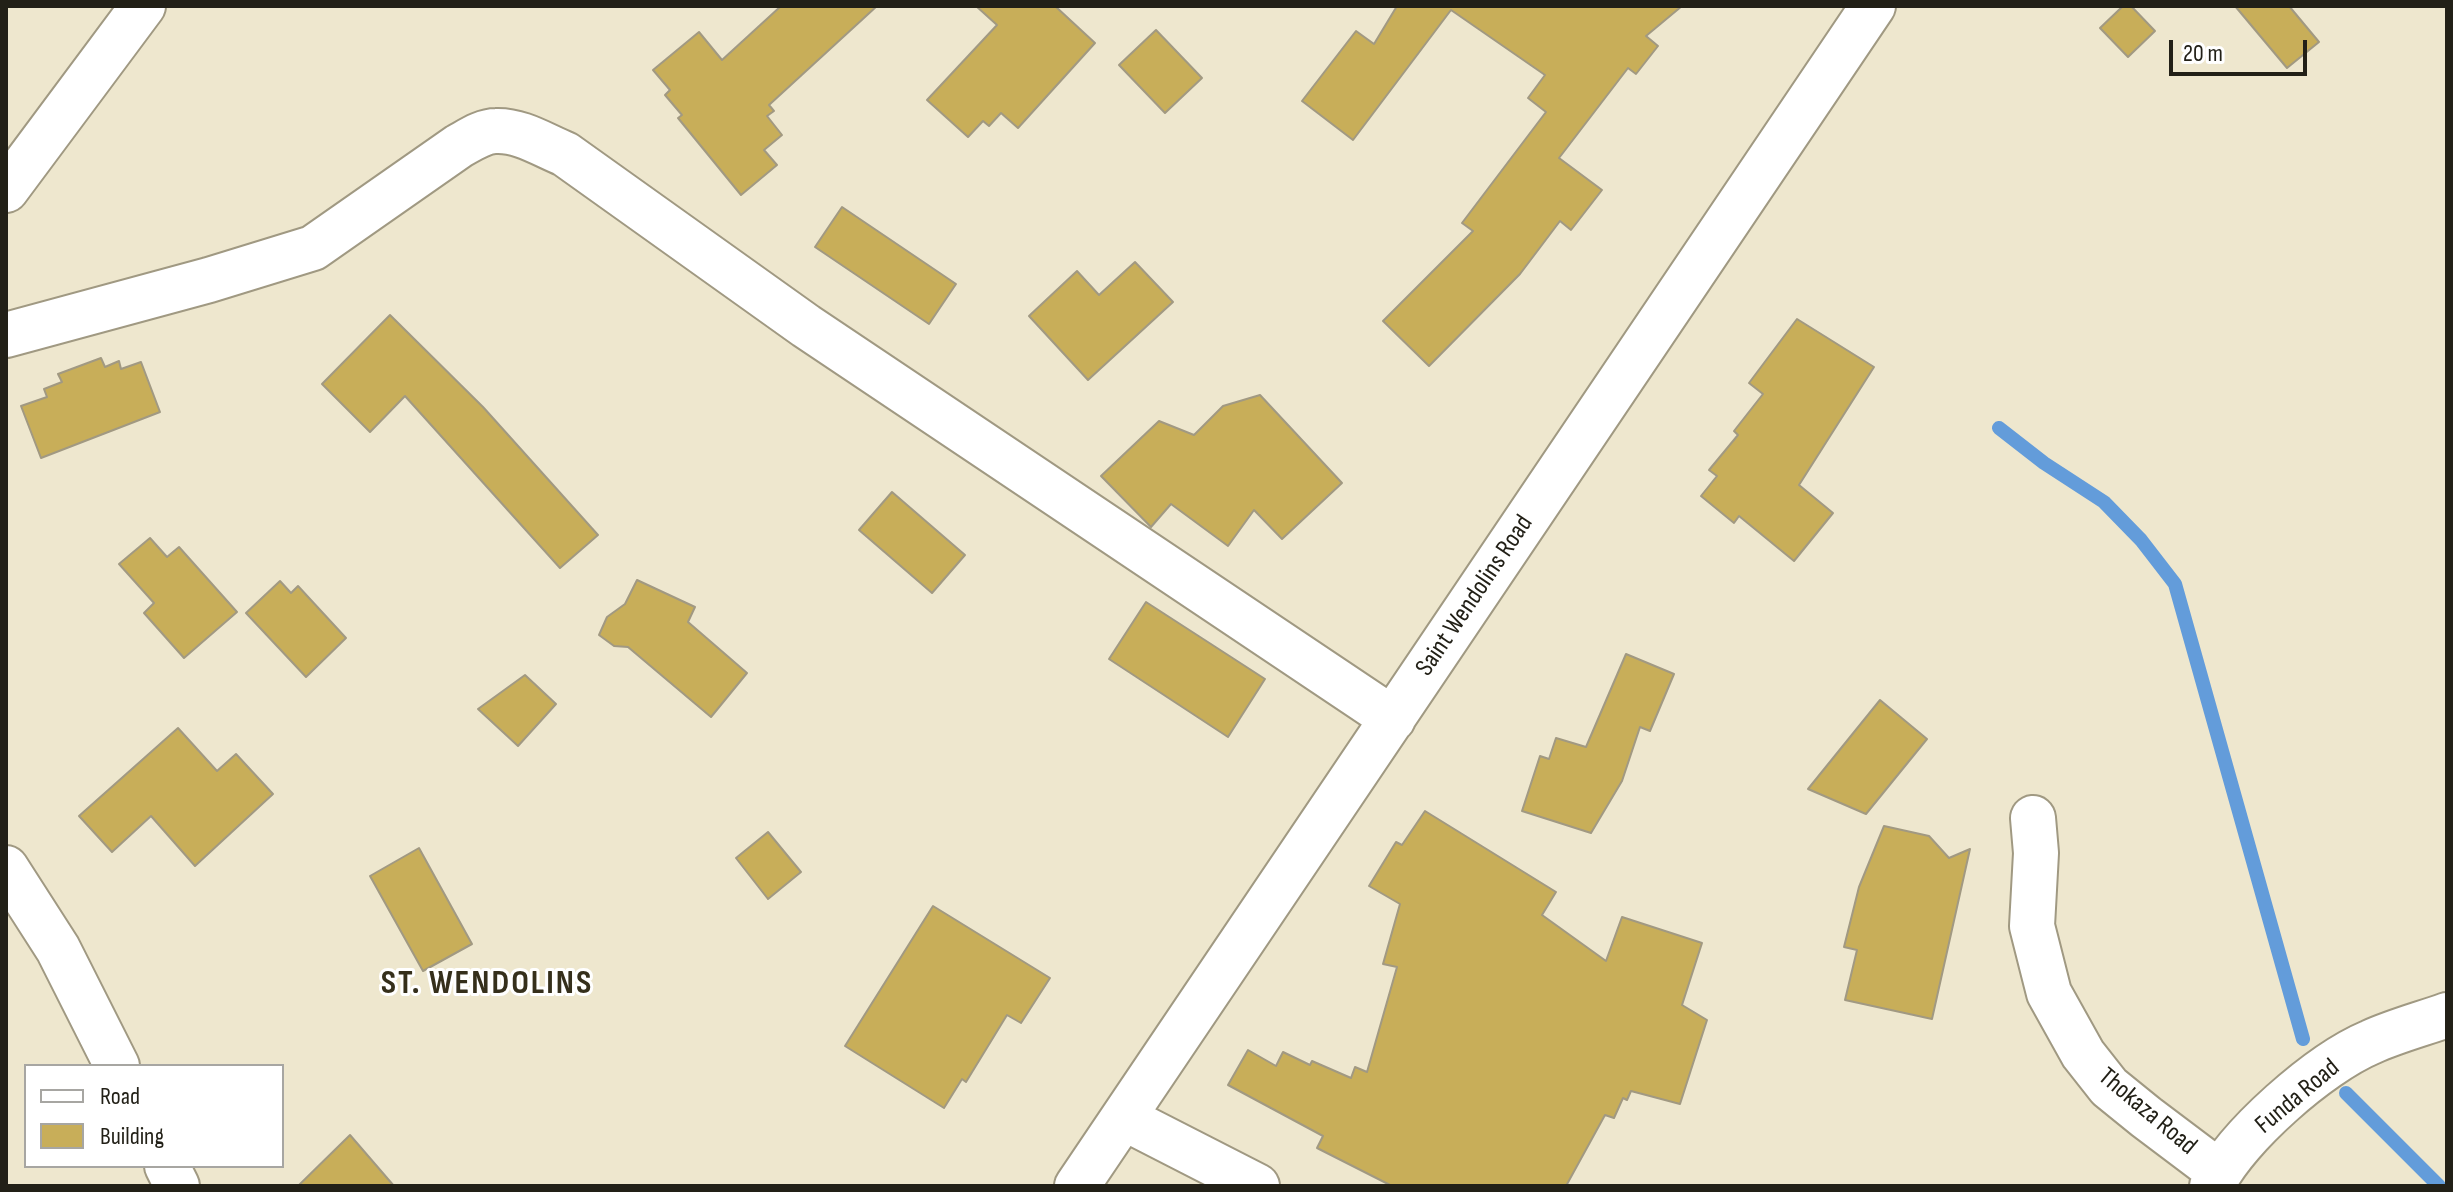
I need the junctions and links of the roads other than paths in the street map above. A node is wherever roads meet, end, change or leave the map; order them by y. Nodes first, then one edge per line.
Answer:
1 (143, 6) edge
2 (1859, 11) edge
3 (6, 190) edge
4 (6, 335) edge
5 (1393, 719) junction
6 (2033, 818) dead end
7 (6, 868) edge
8 (2447, 1015) edge
9 (116, 1064) edge
10 (1124, 1118) junction
11 (168, 1168) edge
12 (2216, 1179) edge
13 (177, 1186) edge
14 (1077, 1186) edge
15 (1257, 1186) edge

1 - 3 street
2 - 5 street, Saint Wendolins Road
4 - 5 street
5 - 10 street, Saint Wendolins Road
6 - 12 street, Thokaza Road
7 - 9 street
8 - 12 street, Funda Road
10 - 14 street, Saint Wendolins Road
10 - 15 street
11 - 13 street

